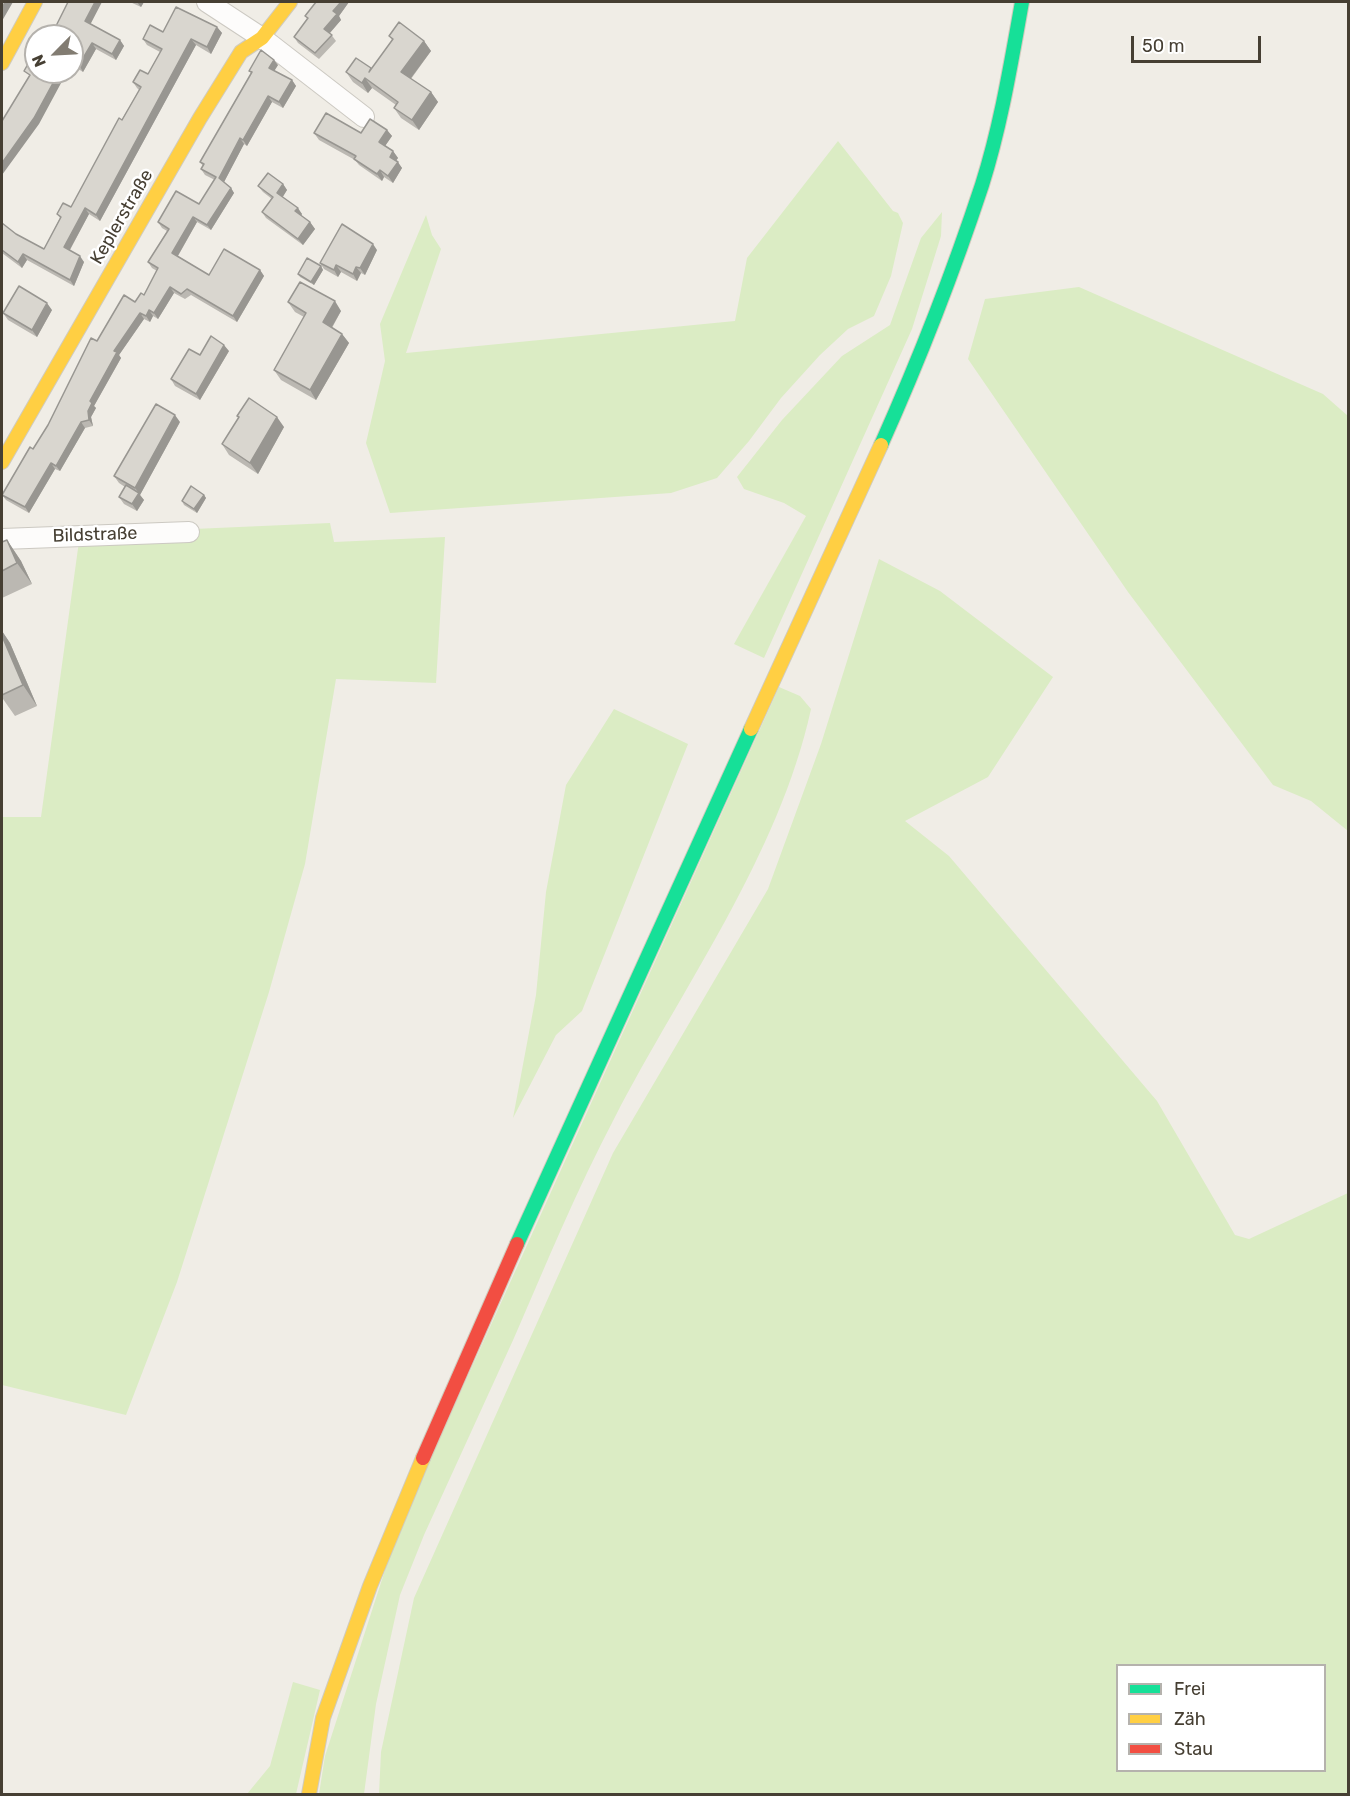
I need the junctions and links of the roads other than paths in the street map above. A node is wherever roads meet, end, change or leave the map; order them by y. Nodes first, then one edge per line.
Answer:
1 (35, 2) edge
2 (207, 2) edge
3 (290, 2) edge
4 (1022, 2) edge
5 (262, 38) junction
6 (2, 63) edge
7 (364, 117) dead end
8 (2, 462) edge
9 (189, 532) dead end
10 (2, 539) edge
11 (309, 1794) edge

1 - 6 main road
2 - 5 street
3 - 5 main road, Keplerstraße
4 - 11 main road
5 - 7 street
5 - 8 main road, Keplerstraße
9 - 10 street, Bildstraße

